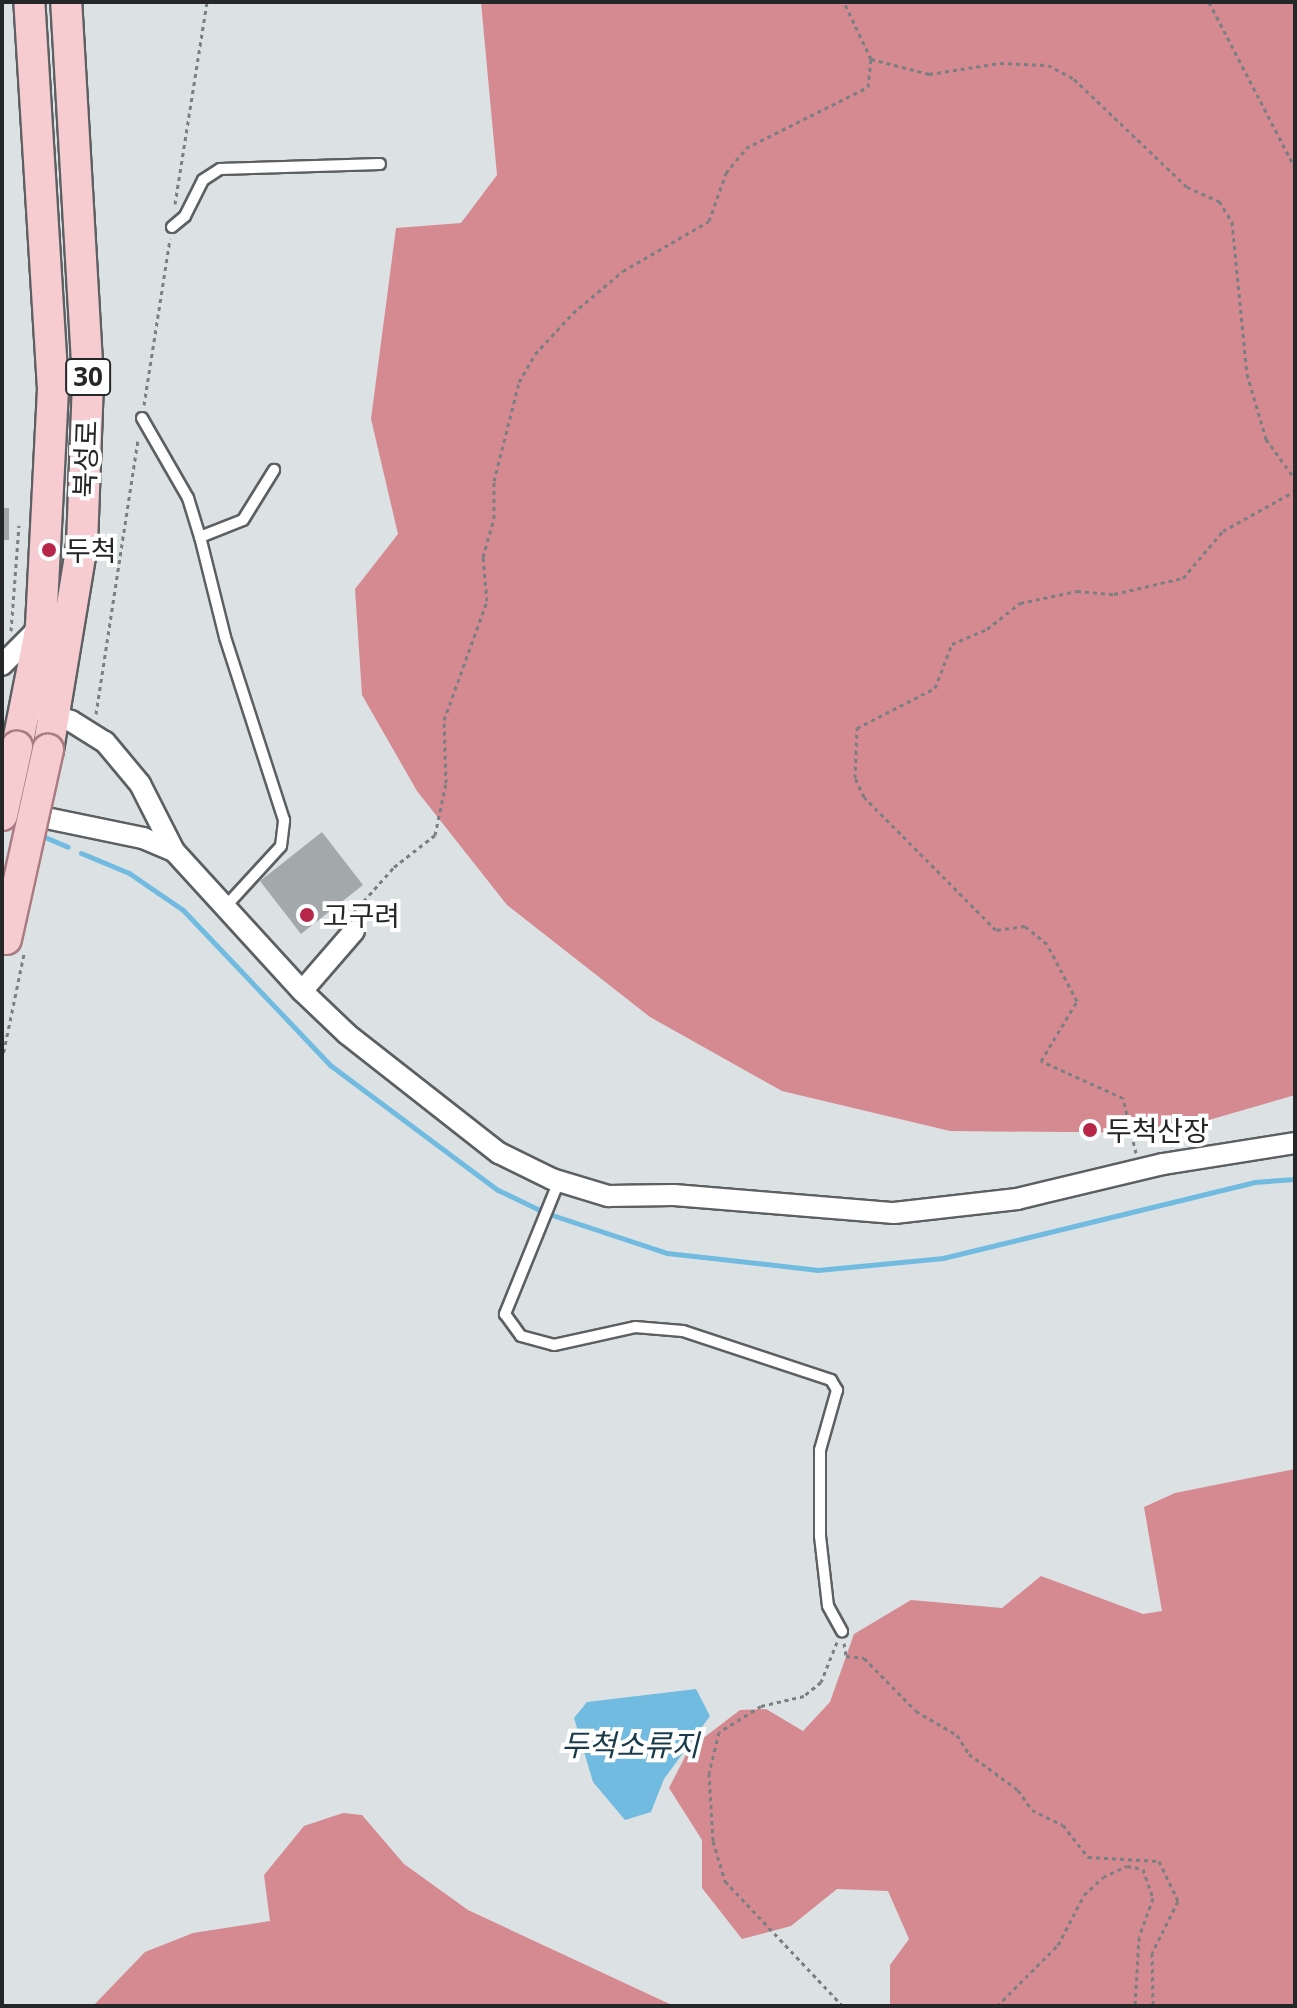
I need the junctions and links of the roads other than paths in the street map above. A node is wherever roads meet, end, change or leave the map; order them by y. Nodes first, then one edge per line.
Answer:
1 (29, 2) edge
2 (66, 2) edge
3 (380, 164) dead end
4 (172, 227) road end
5 (142, 418) road end
6 (274, 470) dead end
7 (200, 537) junction
8 (41, 626) junction
9 (7, 659) edge
10 (40, 710) junction
11 (2, 805) edge
12 (2, 815) edge
13 (174, 851) junction
14 (226, 906) junction
15 (354, 931) road end
16 (11, 949) edge
17 (302, 991) junction
18 (1295, 1143) edge
19 (557, 1186) junction
20 (842, 1631) road end

1 - 8 main road, 북성로 / 30
2 - 10 main road, 북성로 / 30
3 - 4 lane
5 - 7 lane
6 - 7 lane
7 - 14 lane
8 - 9 street
8 - 10 main road, 북성로 / 30
10 - 12 main road, 북성로 / 30, bridge
10 - 13 street
10 - 16 main road, 북성로 / 30, bridge
11 - 13 street
13 - 14 street
14 - 17 street
15 - 17 street
17 - 19 street
18 - 19 street
19 - 20 lane

